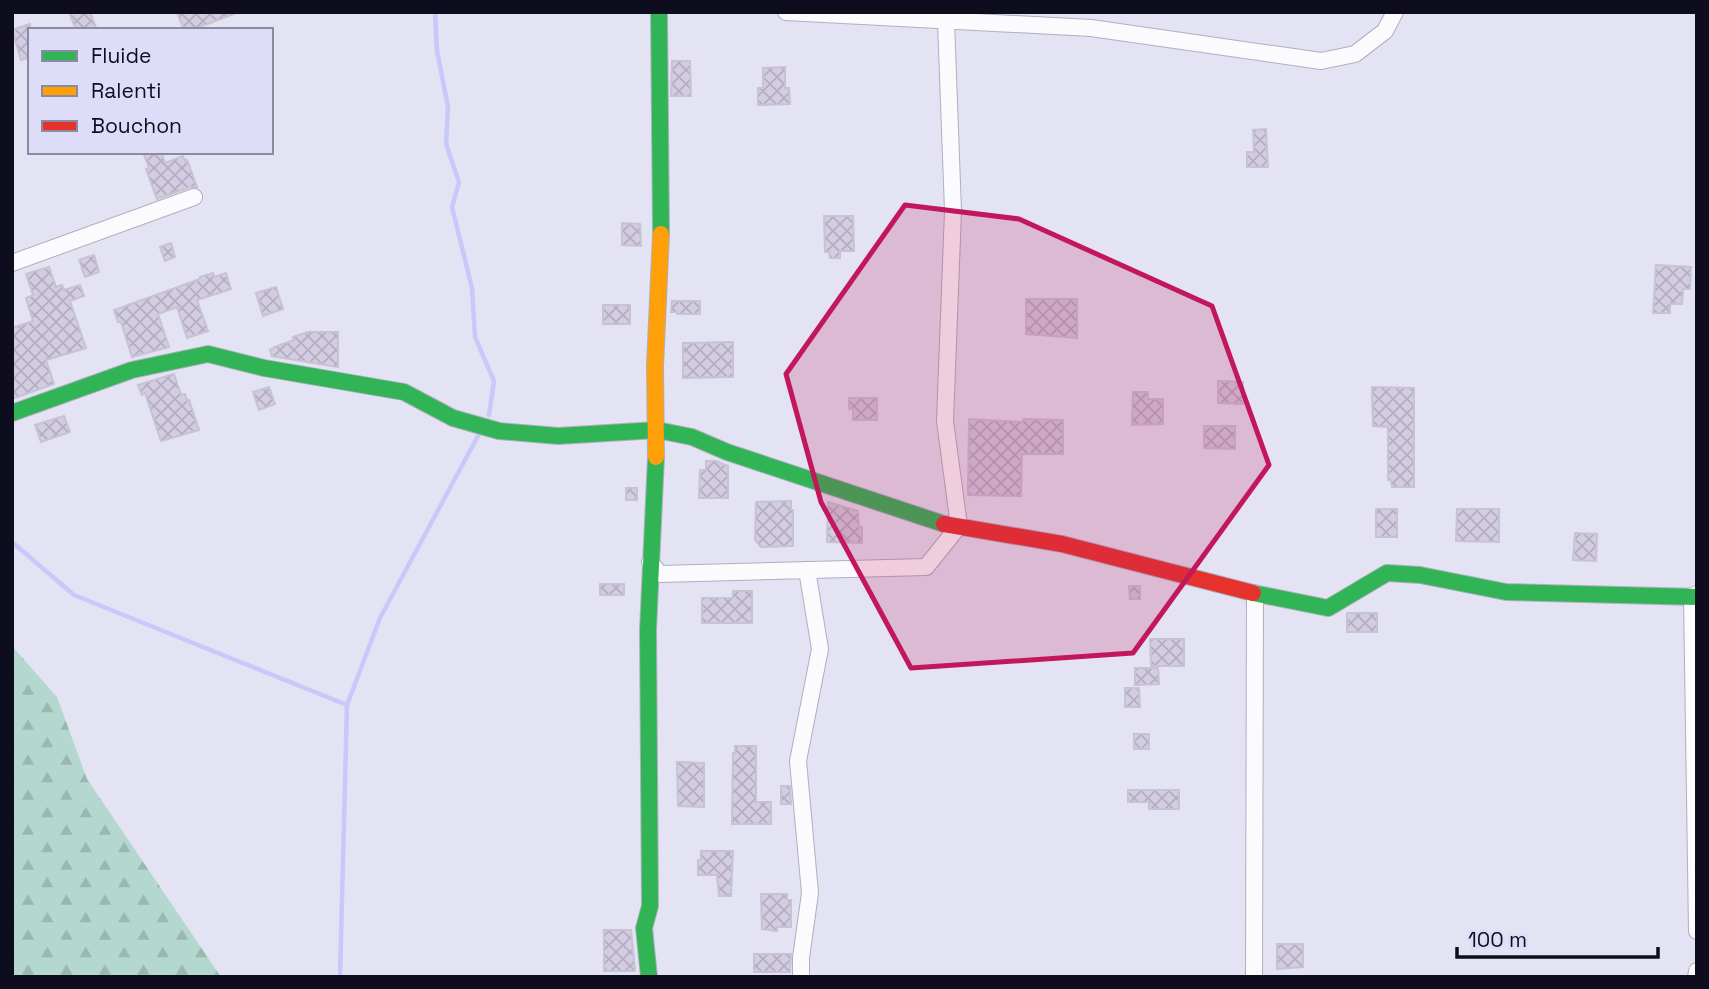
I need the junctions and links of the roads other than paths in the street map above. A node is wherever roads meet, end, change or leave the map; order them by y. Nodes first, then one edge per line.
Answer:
1 (659, 12) edge
2 (786, 12) edge
3 (1395, 12) edge
4 (946, 21) junction
5 (194, 197) dead end
6 (12, 263) edge
7 (12, 413) edge
8 (657, 430) junction
9 (959, 526) junction
10 (650, 562) junction
11 (807, 570) junction
12 (1255, 593) junction
13 (1695, 596) edge
14 (1697, 931) edge
15 (1697, 971) edge
16 (649, 977) edge
17 (801, 977) edge
18 (1254, 977) edge
19 (1696, 977) edge

1 - 8 street
2 - 4 street
3 - 4 street
4 - 9 street
5 - 6 street
7 - 8 street
8 - 9 street
8 - 10 street
9 - 11 street
9 - 12 street
10 - 11 street
10 - 16 street
11 - 17 street
12 - 13 street
12 - 18 street
13 - 14 street
15 - 19 street

